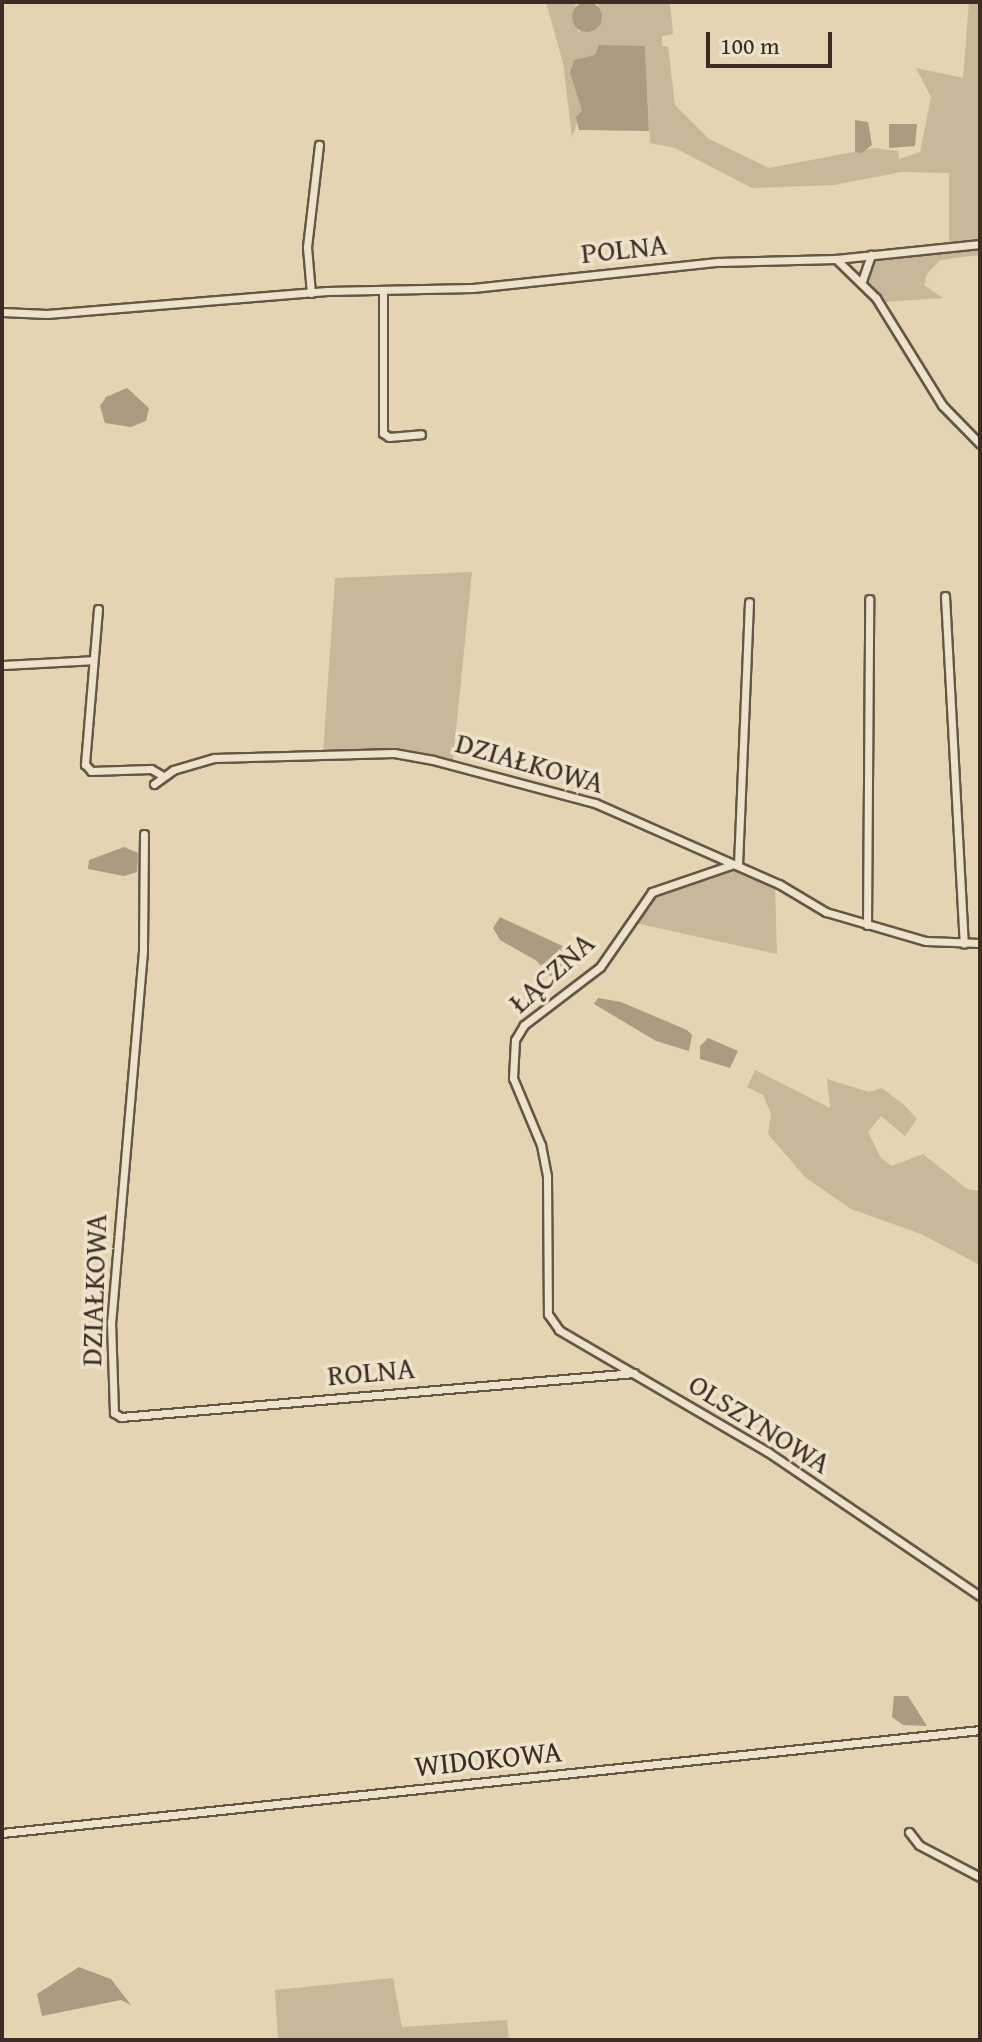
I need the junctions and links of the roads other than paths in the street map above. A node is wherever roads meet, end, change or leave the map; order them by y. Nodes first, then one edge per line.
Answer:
1 (319, 145) dead end
2 (980, 244) edge
3 (871, 255) junction
4 (836, 259) junction
5 (862, 281) junction
6 (383, 290) junction
7 (311, 293) junction
8 (2, 312) edge
9 (980, 432) edge
10 (421, 434) dead end
11 (969, 435) junction
12 (980, 444) edge
13 (945, 596) dead end
14 (869, 599) dead end
15 (749, 602) dead end
16 (98, 609) dead end
17 (93, 660) junction
18 (2, 665) edge
19 (163, 776) junction
20 (154, 784) dead end
21 (144, 834) dead end
22 (736, 865) junction
23 (867, 925) junction
24 (966, 943) junction
25 (980, 943) edge
26 (551, 1321) joint
27 (634, 1373) junction
28 (114, 1413) joint
29 (980, 1596) edge
30 (980, 1730) edge
31 (909, 1832) dead end
32 (2, 1833) edge
33 (980, 1877) edge

1 - 7 street
2 - 3 street, POLNA
3 - 4 street, POLNA
3 - 5 street
4 - 5 street
4 - 6 street, POLNA
5 - 11 street
6 - 7 street, POLNA
6 - 10 street
7 - 8 street, POLNA
9 - 11 street
11 - 12 street
13 - 24 street
14 - 23 street
15 - 22 street
16 - 17 street
17 - 18 street
17 - 19 street
19 - 20 street, DZIAŁKOWA
19 - 22 street, DZIAŁKOWA
21 - 28 street, DZIAŁKOWA
22 - 23 street, DZIAŁKOWA
22 - 26 street, ŁĄCZNA
23 - 24 street, DZIAŁKOWA
24 - 25 street, DZIAŁKOWA
26 - 27 street, OLSZYNOWA
27 - 28 street, ROLNA
27 - 29 street, OLSZYNOWA
30 - 32 street, WIDOKOWA
31 - 33 street

